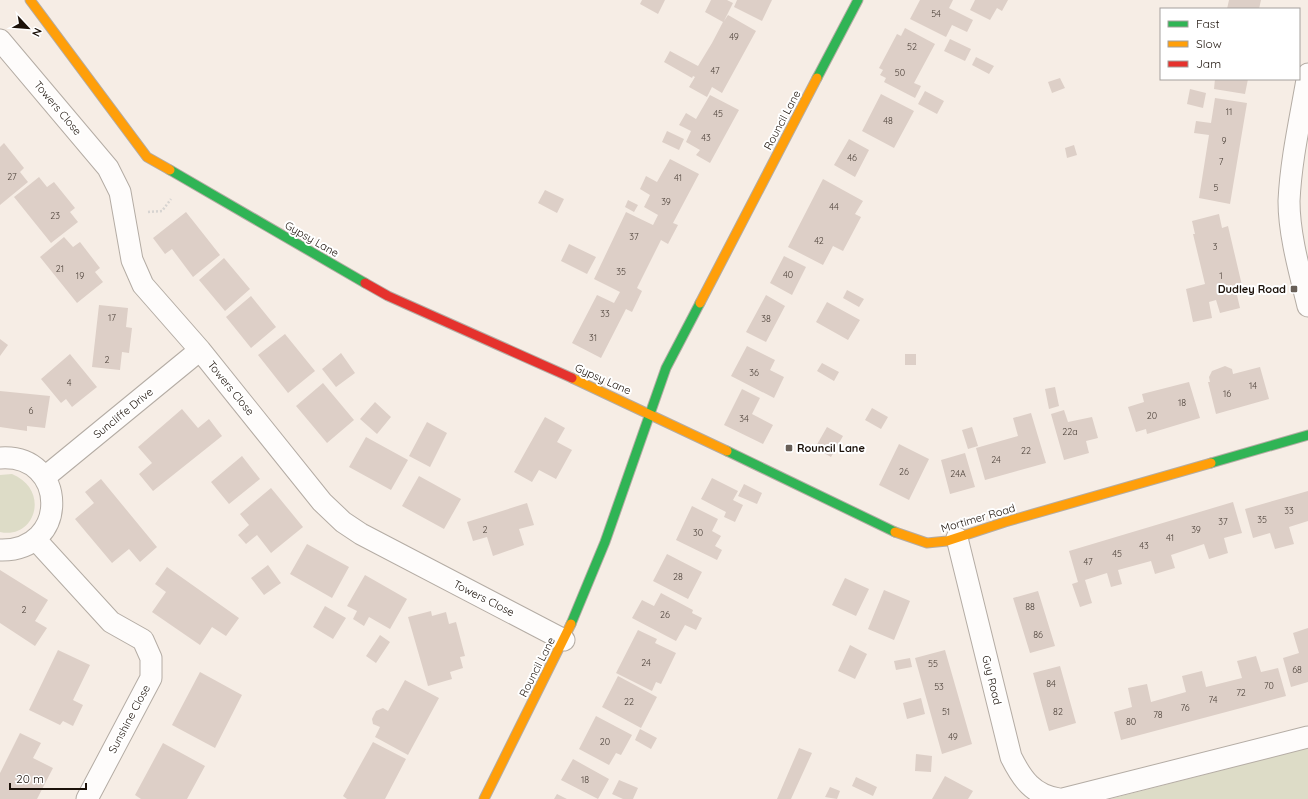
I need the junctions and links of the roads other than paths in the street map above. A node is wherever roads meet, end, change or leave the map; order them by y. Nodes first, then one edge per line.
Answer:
1 (30, 0) edge
2 (858, 0) edge
3 (0, 40) edge
4 (1308, 74) edge
5 (1308, 306) edge
6 (200, 350) junction
7 (649, 413) junction
8 (1308, 436) edge
9 (0, 458) edge
10 (45, 477) junction
11 (957, 538) junction
12 (36, 540) junction
13 (0, 550) edge
14 (564, 640) junction
15 (1308, 737) edge
16 (1029, 794) edge
17 (87, 799) edge
18 (484, 799) edge
19 (1059, 799) edge
20 (1063, 799) edge

1 - 7 street, Gypsy Lane
2 - 7 street, Rouncil Lane
3 - 6 street, Towers Close
4 - 5 street
6 - 10 street, Suncliffe Drive
6 - 14 street, Towers Close
7 - 11 street, Mortimer Road
7 - 14 street, Rouncil Lane
8 - 11 street, Mortimer Road
9 - 10 street
10 - 12 street
11 - 16 street, Guy Road
12 - 13 street
12 - 17 street, Sunshine Close
14 - 18 street, Rouncil Lane
15 - 20 street
16 - 19 street, Guy Road

